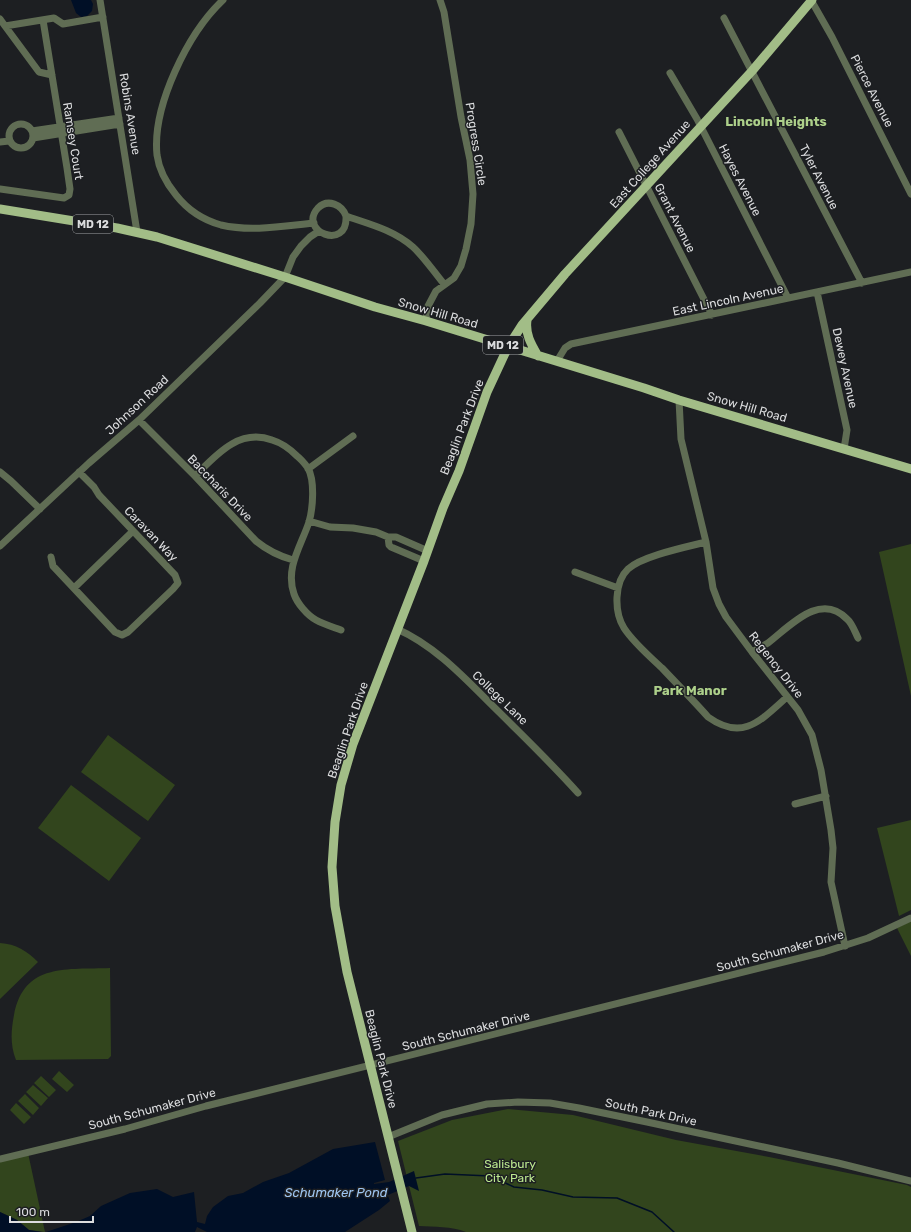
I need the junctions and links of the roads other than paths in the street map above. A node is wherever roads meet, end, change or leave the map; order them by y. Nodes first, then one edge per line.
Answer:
1 (100, 0) edge
2 (223, 0) edge
3 (440, 0) edge
4 (811, 0) edge
5 (103, 17) junction
6 (724, 18) dead end
7 (0, 19) edge
8 (43, 20) junction
9 (5, 26) junction
10 (752, 71) junction
11 (670, 73) dead end
12 (52, 75) junction
13 (120, 121) junction
14 (700, 126) junction
15 (61, 130) junction
16 (619, 132) dead end
17 (33, 134) junction
18 (10, 140) junction
19 (0, 142) edge
20 (647, 186) junction
21 (0, 189) edge
22 (911, 194) edge
23 (0, 209) edge
24 (346, 216) junction
25 (314, 223) junction
26 (319, 231) junction
27 (137, 232) junction
28 (911, 272) edge
29 (286, 277) junction
30 (862, 283) junction
31 (444, 284) junction
32 (817, 292) junction
33 (788, 298) junction
34 (712, 315) junction
35 (528, 319) junction
36 (426, 321) junction
37 (508, 347) junction
38 (538, 356) junction
39 (557, 361) junction
40 (679, 400) junction
41 (139, 420) junction
42 (353, 436) dead end
43 (844, 449) junction
44 (308, 469) junction
45 (911, 469) edge
46 (79, 472) junction
47 (0, 473) edge
48 (195, 476) junction
49 (40, 510) junction
50 (309, 521) junction
51 (133, 531) junction
52 (388, 537) junction
53 (706, 542) junction
54 (0, 546) edge
55 (428, 551) junction
56 (51, 557) dead end
57 (294, 560) junction
58 (424, 561) junction
59 (575, 572) dead end
60 (74, 588) junction
61 (618, 588) junction
62 (398, 629) junction
63 (341, 630) dead end
64 (858, 638) dead end
65 (752, 652) junction
66 (787, 696) junction
67 (578, 793) dead end
68 (826, 796) junction
69 (795, 804) dead end
70 (911, 918) edge
71 (845, 946) junction
72 (370, 1066) junction
73 (388, 1137) junction
74 (0, 1159) edge
75 (911, 1181) edge
76 (412, 1232) edge

1 - 5 street, Robins Avenue
2 - 25 street
3 - 31 street, Progress Circle
4 - 10 main road, East College Avenue
4 - 22 street, Pierce Avenue
5 - 8 street
5 - 13 street, Robins Avenue
6 - 10 street, Tyler Avenue
7 - 9 street
8 - 9 street
8 - 12 street, Ramsey Court
9 - 12 street
10 - 14 main road, East College Avenue
10 - 30 street, Tyler Avenue
11 - 14 street, Hayes Avenue
12 - 15 street, Ramsey Court
13 - 15 street
13 - 27 street, Robins Avenue
14 - 20 main road, East College Avenue
14 - 33 street, Hayes Avenue
15 - 17 street
15 - 21 street, Ramsey Court
16 - 20 street, Grant Avenue
17 - 18 street
17 - 18 street
18 - 19 street
20 - 34 street, Grant Avenue
20 - 35 main road, East College Avenue
23 - 27 main road, Snow Hill Road / MD 12
24 - 25 street
24 - 26 street
24 - 31 street
25 - 26 street
26 - 29 street
27 - 29 main road, Snow Hill Road / MD 12
28 - 30 street, East Lincoln Avenue
29 - 36 main road, Snow Hill Road / MD 12
29 - 41 street, Johnson Road
30 - 32 street, East Lincoln Avenue
31 - 36 street, Progress Circle
32 - 33 street, East Lincoln Avenue
32 - 43 street, Dewey Avenue
33 - 34 street, East Lincoln Avenue
34 - 39 street, East Lincoln Avenue
35 - 37 main road, East College Avenue
35 - 38 main road
36 - 37 main road, Snow Hill Road / MD 12
37 - 38 main road, Snow Hill Road / MD 12
37 - 55 main road, Beaglin Park Drive
38 - 39 main road, Snow Hill Road / MD 12
39 - 40 main road, Snow Hill Road / MD 12
40 - 43 main road, Snow Hill Road / MD 12
40 - 53 street, Regency Drive
41 - 46 street, Johnson Road
41 - 48 street, Baccharis Drive
42 - 44 street
43 - 45 main road, Snow Hill Road / MD 12
44 - 48 street
44 - 50 street
46 - 49 street, Johnson Road
46 - 51 street, Caravan Way
47 - 49 street
48 - 57 street, Baccharis Drive
49 - 54 street, Johnson Road
50 - 52 street
50 - 57 street
51 - 60 street
51 - 60 street, Caravan Way
52 - 55 street
52 - 58 street
53 - 61 street
53 - 65 street, Regency Drive
55 - 58 main road, Beaglin Park Drive
56 - 60 street, Caravan Way
57 - 63 street
58 - 62 main road, Beaglin Park Drive
59 - 61 street
61 - 66 street
62 - 67 street, College Lane
62 - 72 main road, Beaglin Park Drive
64 - 65 street
65 - 66 street, Regency Drive
66 - 68 street, Regency Drive
68 - 69 street
68 - 71 street, Regency Drive
70 - 71 street, South Schumaker Drive
71 - 72 street, South Schumaker Drive
72 - 73 main road, Beaglin Park Drive
72 - 74 street, South Schumaker Drive
73 - 75 street, South Park Drive
73 - 76 main road, Beaglin Park Drive

